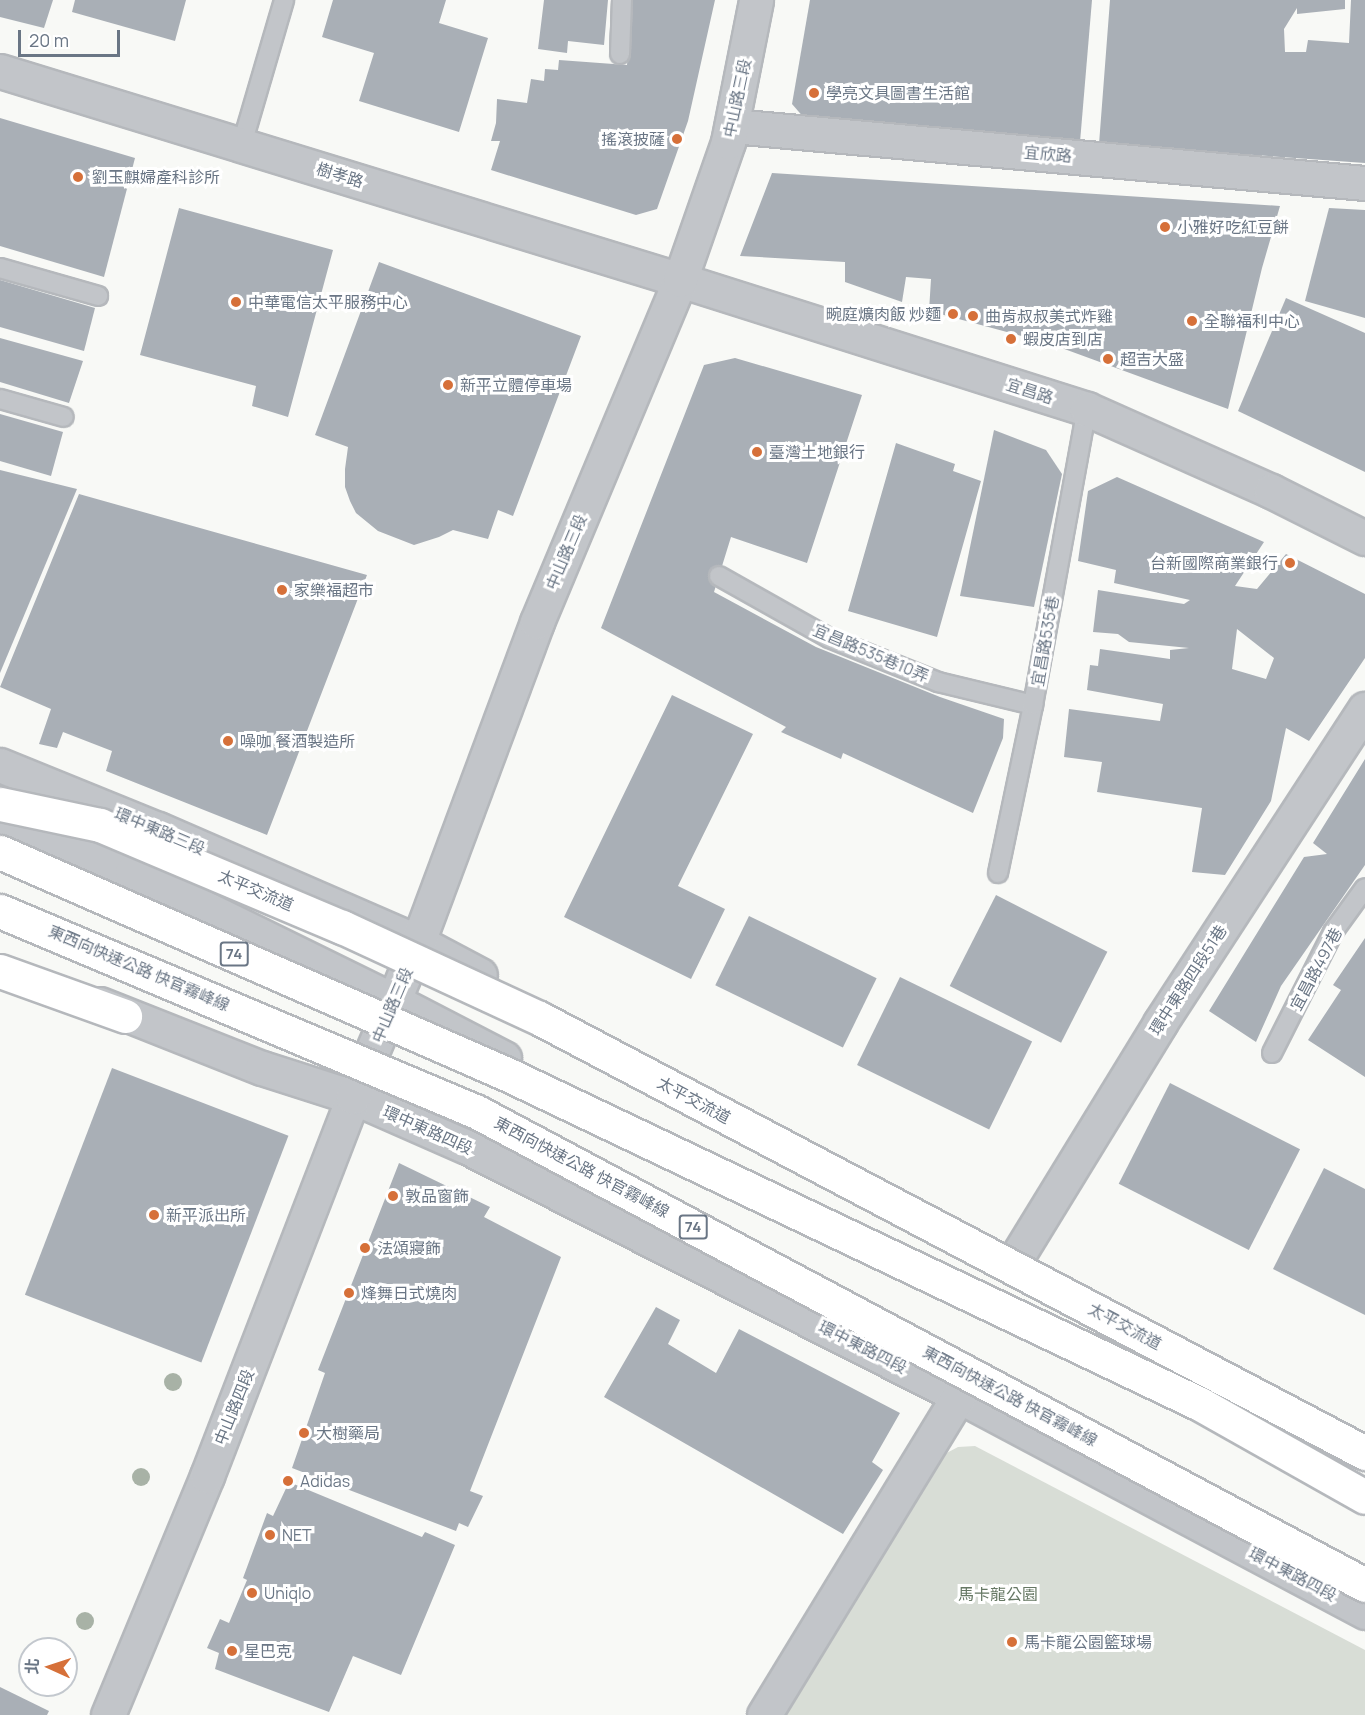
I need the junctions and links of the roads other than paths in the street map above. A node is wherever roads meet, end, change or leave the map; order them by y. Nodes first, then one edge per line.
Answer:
1 (284, 0) edge
2 (622, 0) edge
3 (756, 0) edge
4 (620, 54) dead end
5 (0, 71) edge
6 (732, 126) junction
7 (242, 144) junction
8 (1365, 183) edge
9 (0, 268) edge
10 (680, 280) junction
11 (98, 296) dead end
12 (0, 399) edge
13 (1088, 409) junction
14 (64, 417) dead end
15 (1365, 537) edge
16 (719, 576) dead end
17 (1033, 705) junction
18 (1365, 710) edge
19 (0, 765) edge
20 (0, 804) edge
21 (0, 818) edge
22 (0, 852) edge
23 (998, 873) dead end
24 (1365, 888) edge
25 (0, 911) edge
26 (418, 942) junction
27 (0, 957) edge
28 (0, 971) edge
29 (0, 986) edge
30 (394, 1001) junction
31 (125, 1016) junction
32 (1272, 1053) dead end
33 (367, 1065) junction
34 (353, 1097) junction
35 (1018, 1255) junction
36 (959, 1396) junction
37 (1365, 1436) edge
38 (1365, 1453) edge
39 (1365, 1497) edge
40 (1365, 1504) edge
41 (1365, 1585) edge
42 (1365, 1612) edge
43 (108, 1715) edge
44 (764, 1715) edge

1 - 7 lane
2 - 4 lane
3 - 6 street, 中山路三段
5 - 7 street, 樹孝路
6 - 8 street, 宜欣路
6 - 10 street, 中山路三段
7 - 10 street, 樹孝路
9 - 11 lane
10 - 13 street, 宜昌路
10 - 26 street, 中山路三段
12 - 14 lane
13 - 15 street, 宜昌路
13 - 17 lane, 宜昌路535巷
16 - 17 lane, 宜昌路535巷10弄
17 - 23 lane, 宜昌路535巷
18 - 35 street, 環中東路四段51巷
19 - 26 street, 環中東路三段
20 - 38 highway, 太平交流道, bridge
21 - 30 street
22 - 39 highway, 74, bridge
24 - 32 lane, 宜昌路497巷
25 - 33 highway, 東西向快速公路 快官霧峰線 / 74, bridge
26 - 30 street, 中山路三段
26 - 35 street
27 - 31 street
28 - 31 highway
29 - 31 street
30 - 33 street, 中山路三段
30 - 40 street
31 - 34 street
33 - 34 street, 中山路三段
33 - 41 highway, 東西向快速公路 快官霧峰線 / 74, bridge
34 - 36 street, 環中東路四段
34 - 43 street, 中山路四段
35 - 37 street
36 - 42 street, 環中東路四段
36 - 44 street

